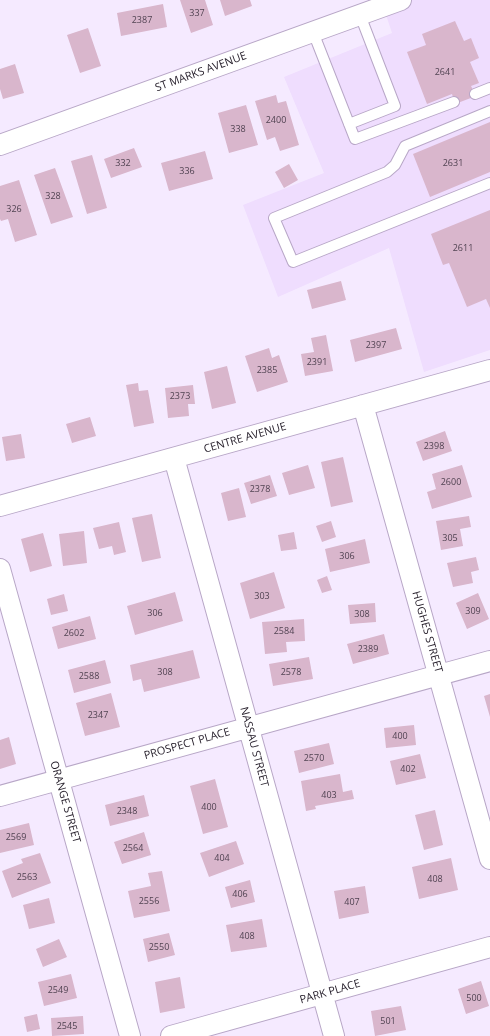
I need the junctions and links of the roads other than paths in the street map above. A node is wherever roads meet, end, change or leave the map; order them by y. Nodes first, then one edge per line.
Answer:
1 (402, 0) edge
2 (360, 15) junction
3 (313, 32) junction
4 (490, 88) edge
5 (475, 94) dead end
6 (454, 102) dead end
7 (490, 111) edge
8 (349, 124) junction
9 (0, 145) edge
10 (490, 182) edge
11 (490, 370) edge
12 (363, 405) junction
13 (174, 458) junction
14 (0, 506) edge
15 (0, 569) edge
16 (490, 661) edge
17 (438, 674) junction
18 (248, 727) junction
19 (59, 780) junction
20 (0, 796) edge
21 (490, 859) edge
22 (490, 947) edge
23 (322, 994) junction
24 (130, 1036) edge
25 (171, 1036) edge
26 (334, 1036) edge

1 - 2 street, ST MARKS AVENUE
2 - 3 street, ST MARKS AVENUE
2 - 8 lane
3 - 8 lane
3 - 9 street, ST MARKS AVENUE
4 - 5 lane
6 - 8 lane
7 - 10 lane
11 - 12 street, CENTRE AVENUE
12 - 13 street, CENTRE AVENUE
12 - 17 street, HUGHES STREET
13 - 14 street, CENTRE AVENUE
13 - 18 street, NASSAU STREET
15 - 19 street, ORANGE STREET
16 - 17 street, PROSPECT PLACE
17 - 18 street, PROSPECT PLACE
17 - 21 street, HUGHES STREET
18 - 19 street, PROSPECT PLACE
18 - 23 street, NASSAU STREET
19 - 20 street, PROSPECT PLACE
19 - 24 street, ORANGE STREET
22 - 23 street, PARK PLACE
23 - 25 street, PARK PLACE
23 - 26 street, NASSAU STREET

